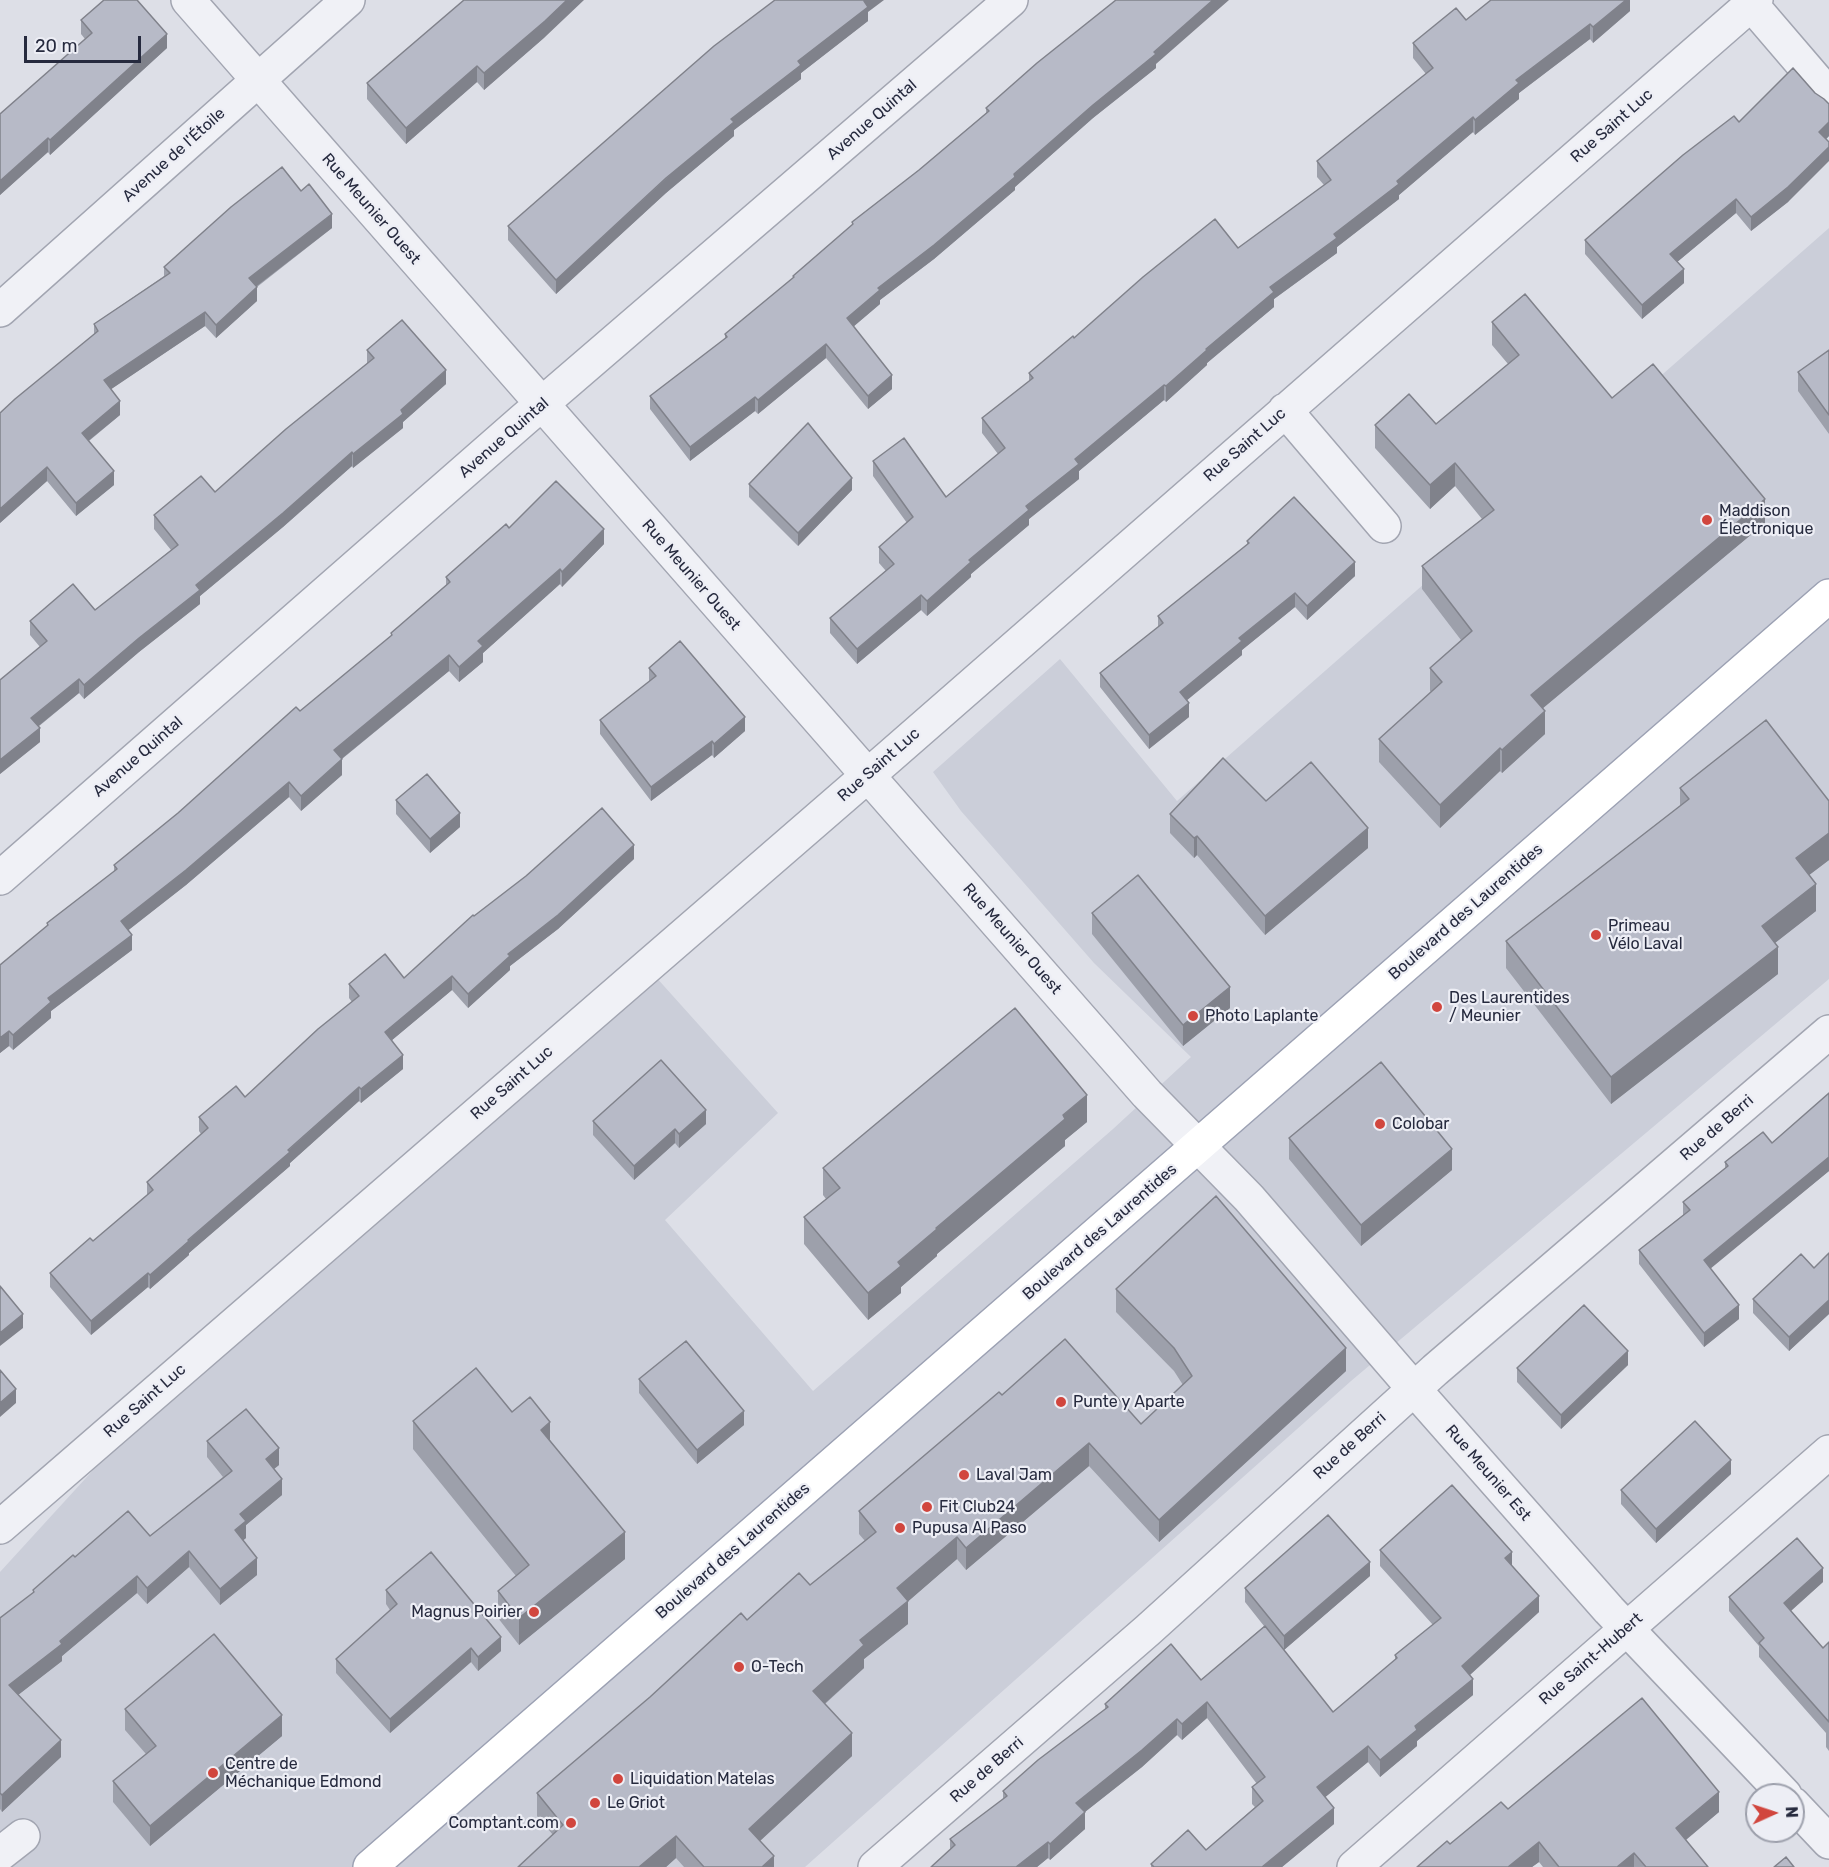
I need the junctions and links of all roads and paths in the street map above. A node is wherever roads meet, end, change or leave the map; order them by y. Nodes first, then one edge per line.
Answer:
1 (188, 0) edge
2 (348, 0) edge
3 (1011, 0) edge
4 (1754, 2) edge
5 (258, 80) junction
6 (1829, 95) edge
7 (0, 310) edge
8 (542, 405) junction
9 (1285, 410) junction
10 (1384, 526) dead end
11 (1829, 596) edge
12 (867, 775) junction
13 (0, 878) edge
14 (1829, 1032) edge
15 (1198, 1146) junction
16 (1414, 1389) junction
17 (1829, 1452) edge
18 (0, 1527) edge
19 (1626, 1628) junction
20 (1774, 1783) edge
21 (1805, 1817) edge
22 (1829, 1842) edge
23 (370, 1867) edge
24 (875, 1867) edge
25 (1354, 1867) edge

1 - 5 street, Rue Meunier Ouest
2 - 5 street, Avenue de l'Étoile
3 - 8 street, Avenue Quintal
4 - 6 street
4 - 9 street, Rue Saint Luc
5 - 7 street, Avenue de l'Étoile
5 - 8 street, Rue Meunier Ouest
8 - 12 street, Rue Meunier Ouest
8 - 13 street, Avenue Quintal
9 - 10 street
9 - 12 street, Rue Saint Luc
11 - 15 main road, Boulevard des Laurentides
12 - 15 street, Rue Meunier Ouest
12 - 18 street, Rue Saint Luc
14 - 16 street, Rue de Berri
15 - 16 street, Rue Meunier Est
15 - 23 main road, Boulevard des Laurentides
16 - 19 street, Rue Meunier Est
16 - 24 street, Rue de Berri
17 - 19 street, Rue Saint-Hubert
19 - 20 street, Rue Meunier Est
19 - 25 street, Rue Saint-Hubert
21 - 22 street

